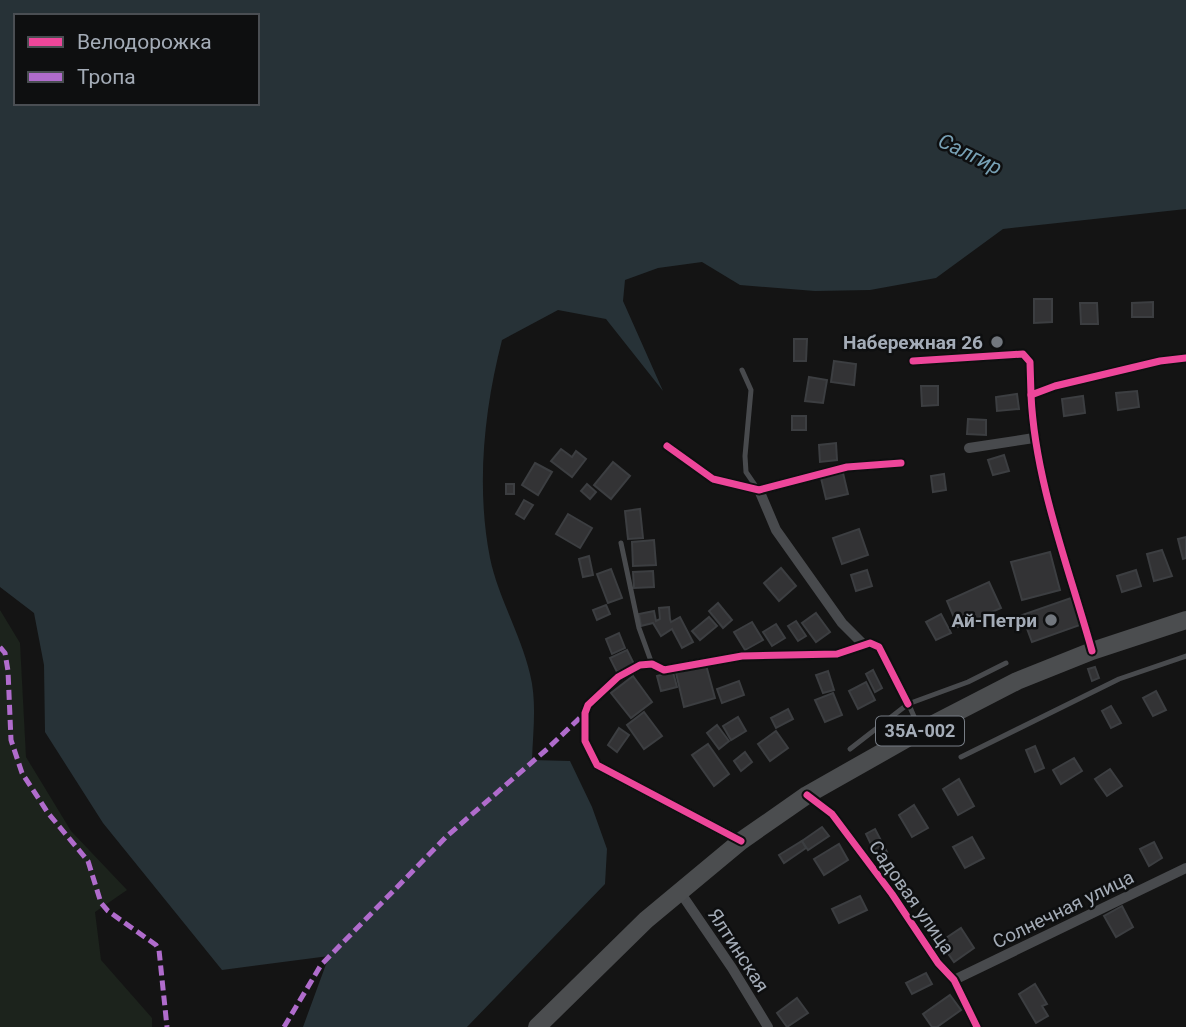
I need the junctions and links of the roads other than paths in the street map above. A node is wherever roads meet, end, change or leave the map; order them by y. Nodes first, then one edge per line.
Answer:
1 (1186, 358) edge
2 (913, 361) dead end
3 (742, 370) dead end
4 (1031, 395) junction
5 (1034, 438) junction
6 (667, 446) dead end
7 (969, 448) dead end
8 (901, 463) dead end
9 (759, 490) junction
10 (621, 543) dead end
11 (1186, 620) edge
12 (864, 645) junction
13 (1092, 651) junction
14 (1186, 656) edge
15 (1006, 663) dead end
16 (652, 664) junction
17 (908, 704) junction
18 (920, 731) junction
19 (850, 749) dead end
20 (961, 757) dead end
21 (807, 795) junction
22 (741, 841) junction
23 (1186, 868) edge
24 (680, 892) junction
25 (954, 980) junction
26 (537, 1027) edge
27 (768, 1027) edge
28 (977, 1027) edge

1 - 4 street
2 - 4 street
3 - 9 lane
4 - 5 street
5 - 7 street
5 - 13 street
6 - 9 street
8 - 9 street
9 - 12 street
10 - 16 lane
11 - 13 main road, 35А-002
12 - 16 street
12 - 17 street
13 - 18 main road, 35А-002
14 - 20 lane
15 - 17 lane
16 - 22 street
17 - 18 lane
17 - 19 lane
18 - 21 main road, 35А-002
21 - 22 main road, 35А-002
21 - 25 street, Садовая улица
22 - 24 main road, 35А-002
23 - 25 street, Солнечная улица
24 - 26 main road, 35А-002
24 - 27 street, Ялтинская
25 - 28 street, Садовая улица

